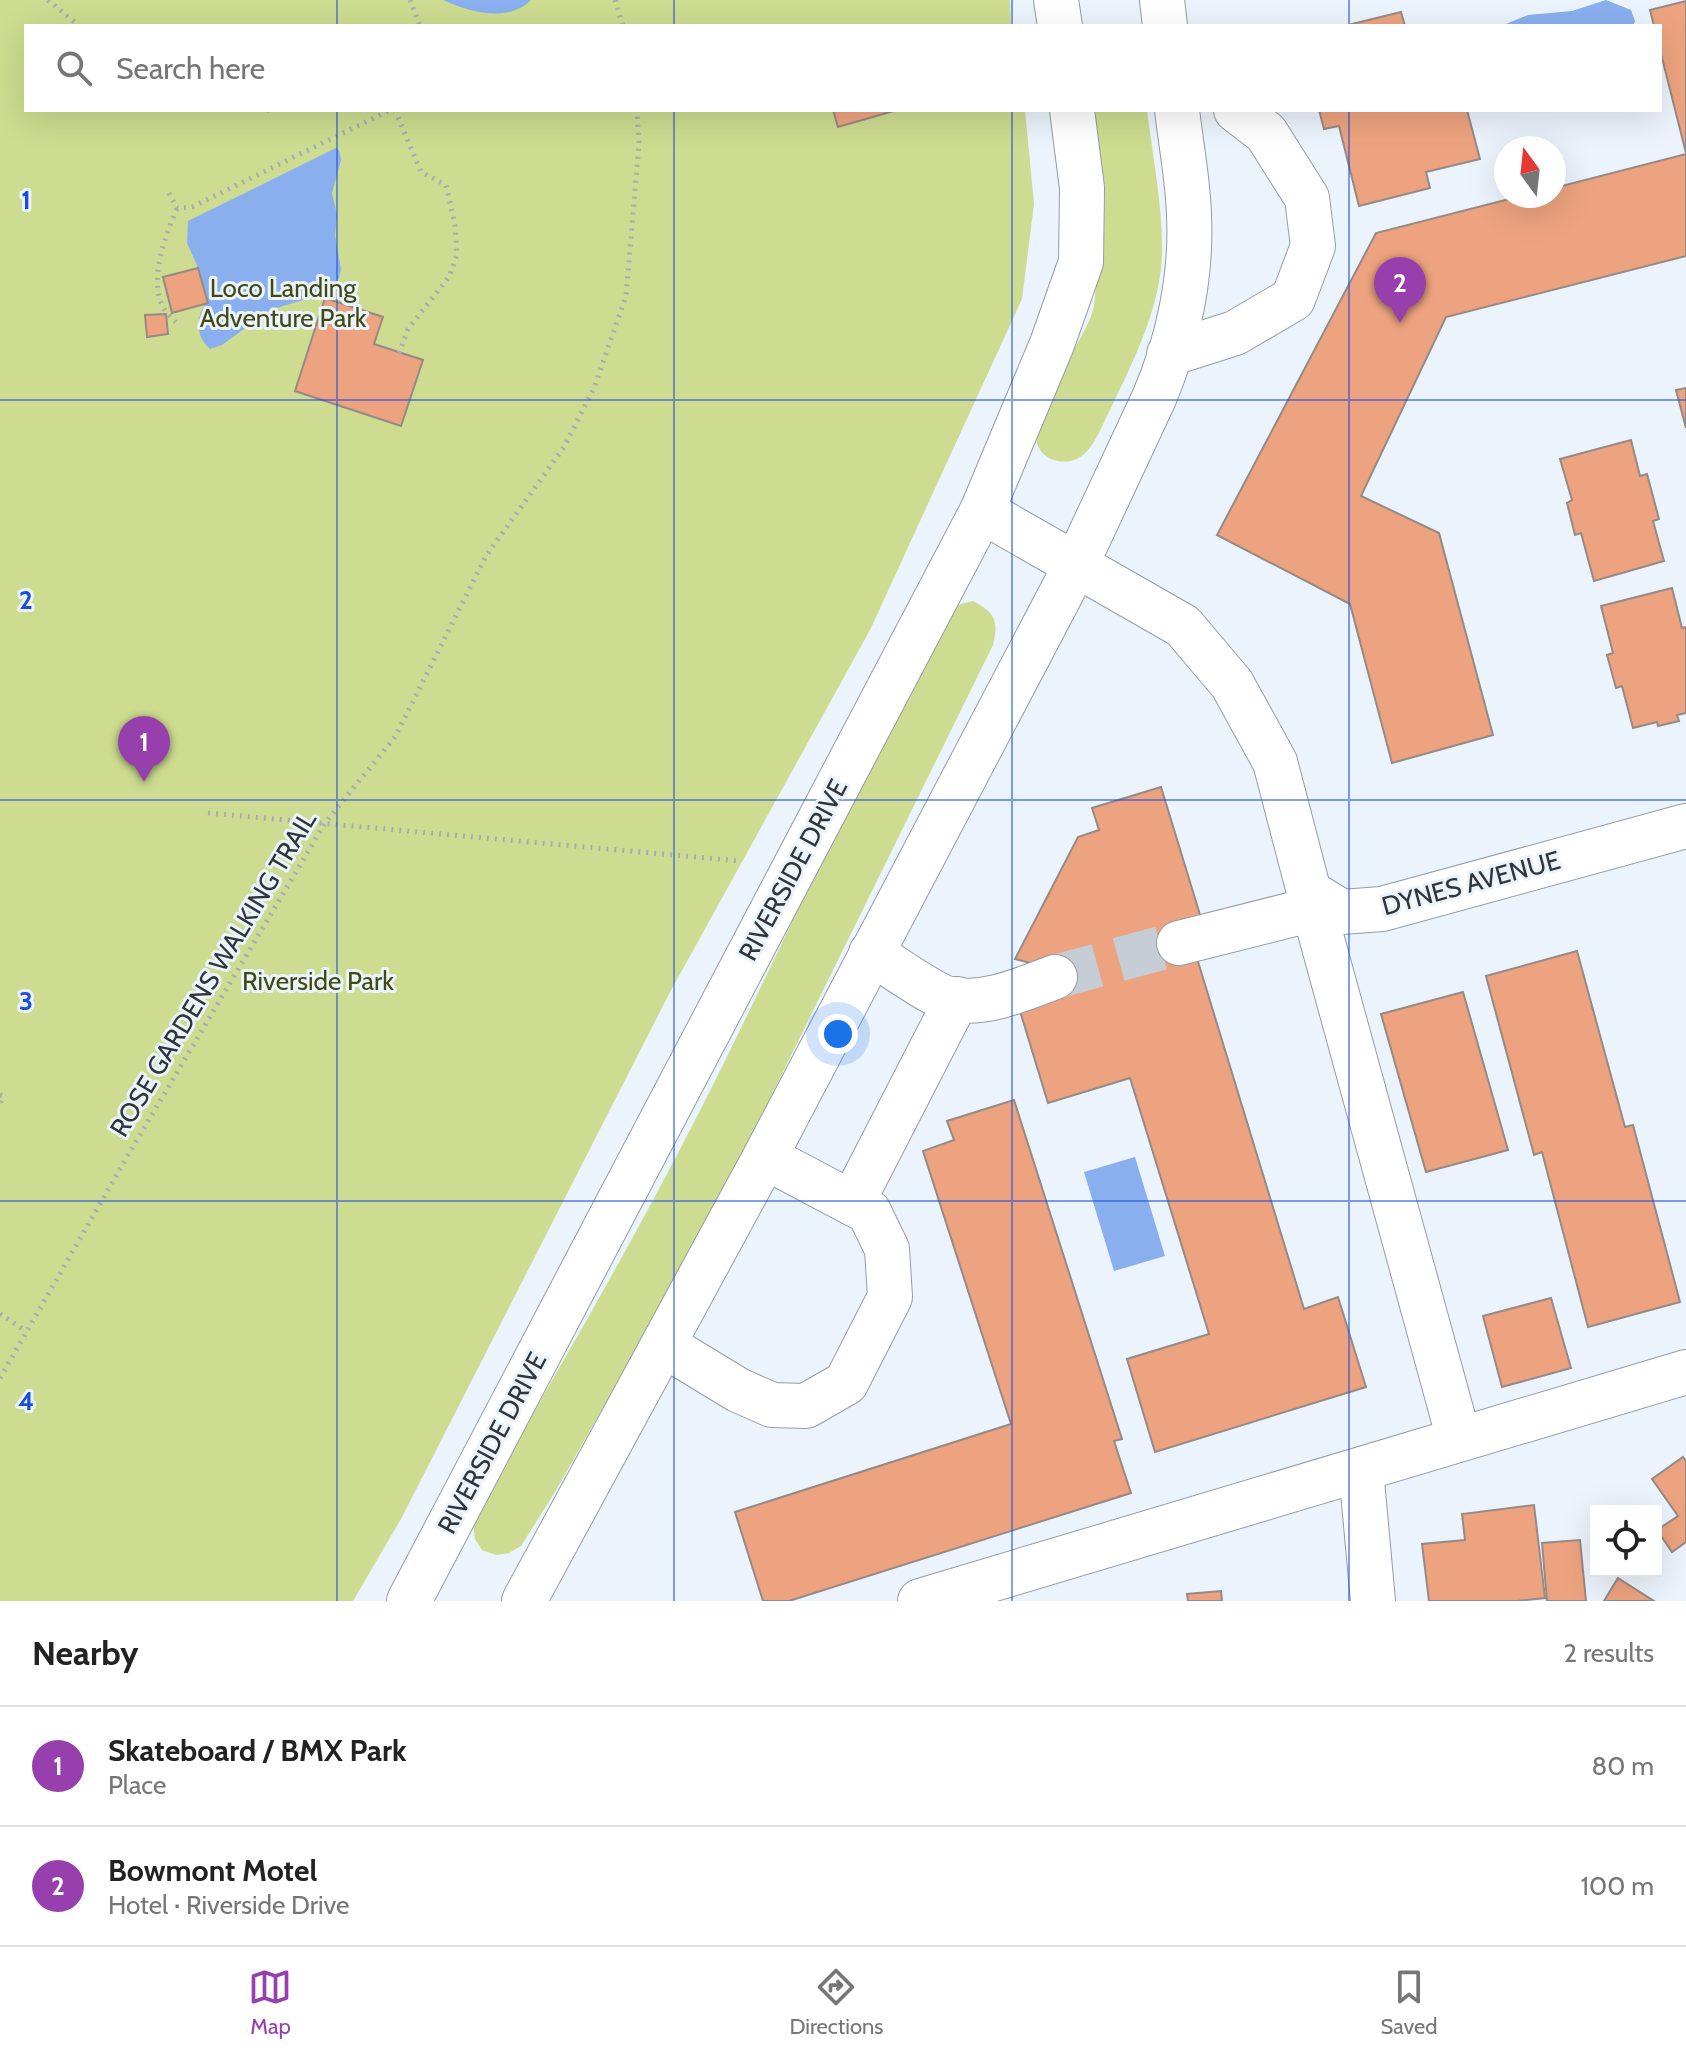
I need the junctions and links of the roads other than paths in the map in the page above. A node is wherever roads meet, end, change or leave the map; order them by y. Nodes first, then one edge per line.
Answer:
1 (1056, 0) edge
2 (1162, 0) edge
3 (1060, 24) edge
4 (1165, 24) edge
5 (1072, 112) edge
6 (1177, 112) edge
7 (1239, 112) edge
8 (1169, 354) junction
9 (982, 511) junction
10 (1076, 565) junction
11 (1686, 826) edge
12 (1312, 901) junction
13 (1179, 943) tunnel mouth
14 (871, 953) junction
15 (1055, 977) tunnel mouth
16 (957, 999) junction
17 (765, 1157) junction
18 (852, 1203) junction
19 (664, 1345) junction
20 (1686, 1372) edge
21 (1459, 1439) junction
22 (1361, 1470) junction
23 (411, 1600) edge
24 (524, 1601) edge
25 (920, 1601) edge
26 (1373, 1601) edge

1 - 3 street
2 - 4 street
5 - 9 street, RIVERSIDE DRIVE
6 - 8 street
7 - 8 street
8 - 10 street
9 - 10 street
9 - 23 street, RIVERSIDE DRIVE
10 - 12 street
10 - 14 street
11 - 12 street, DYNES AVENUE
12 - 13 street
12 - 21 street
14 - 16 street
14 - 17 street
15 - 16 street
16 - 18 street
17 - 18 street
17 - 19 street
18 - 19 street
19 - 24 street
20 - 21 street
21 - 22 street
22 - 25 street
22 - 26 street

